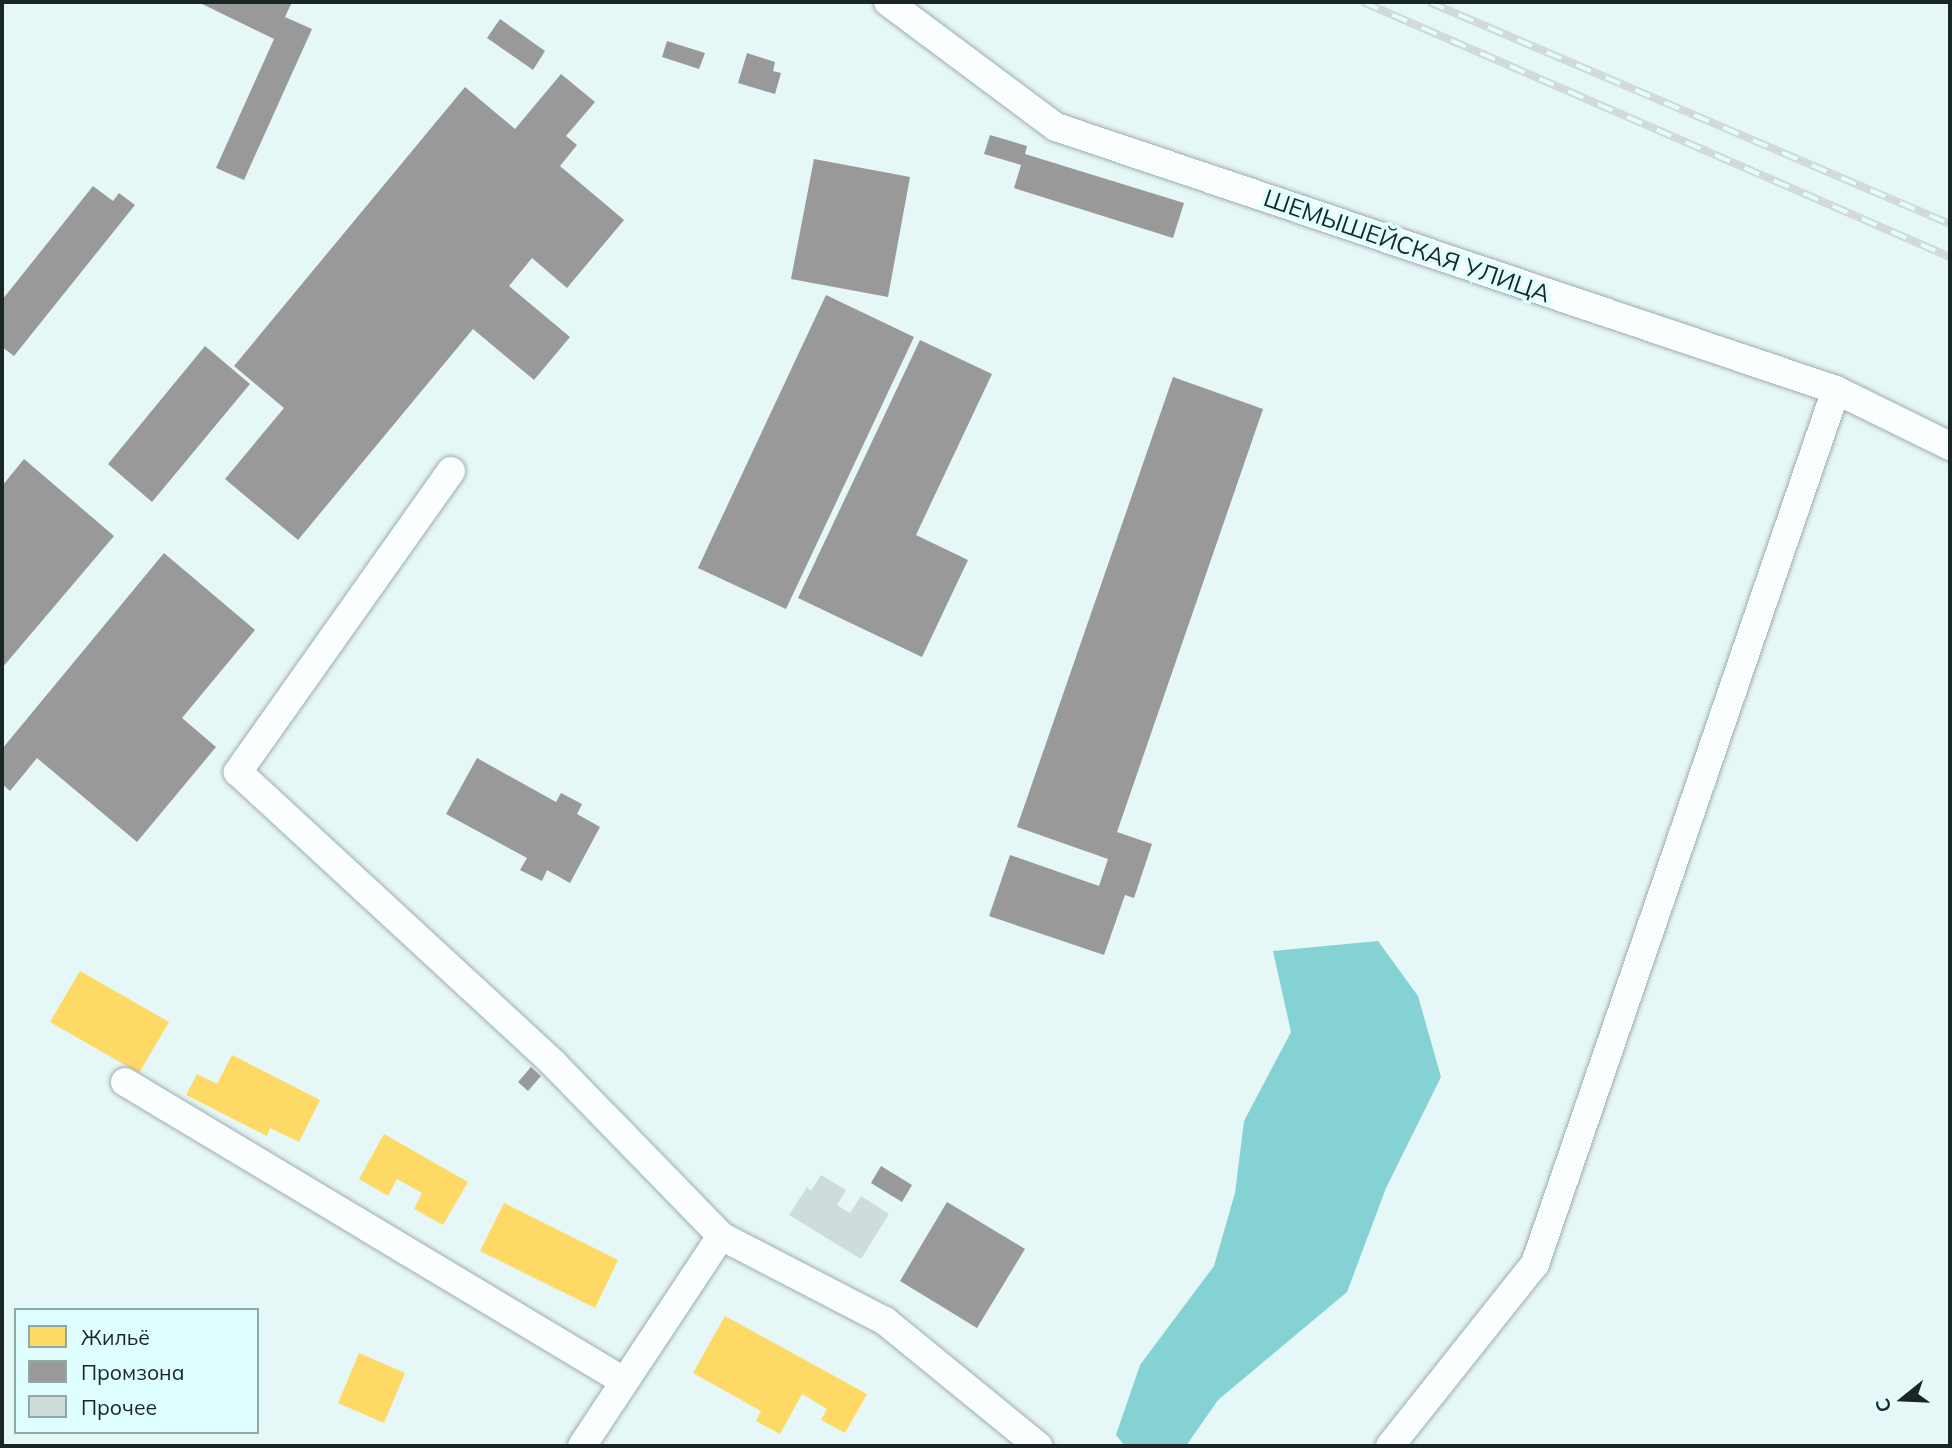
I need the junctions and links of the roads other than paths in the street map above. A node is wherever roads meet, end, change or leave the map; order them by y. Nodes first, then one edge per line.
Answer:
1 (888, 2) edge
2 (1836, 390) junction
3 (1950, 446) edge
4 (450, 471) dead end
5 (125, 1083) dead end
6 (721, 1236) junction
7 (622, 1380) junction
8 (582, 1446) edge
9 (1038, 1446) edge
10 (1391, 1446) edge

1 - 2 street, ШЕМЫШЕЙСКАЯ УЛИЦА
2 - 3 street, ШЕМЫШЕЙСКАЯ УЛИЦА
2 - 10 street
4 - 6 street
5 - 7 street
6 - 7 street
6 - 9 street
7 - 8 street

